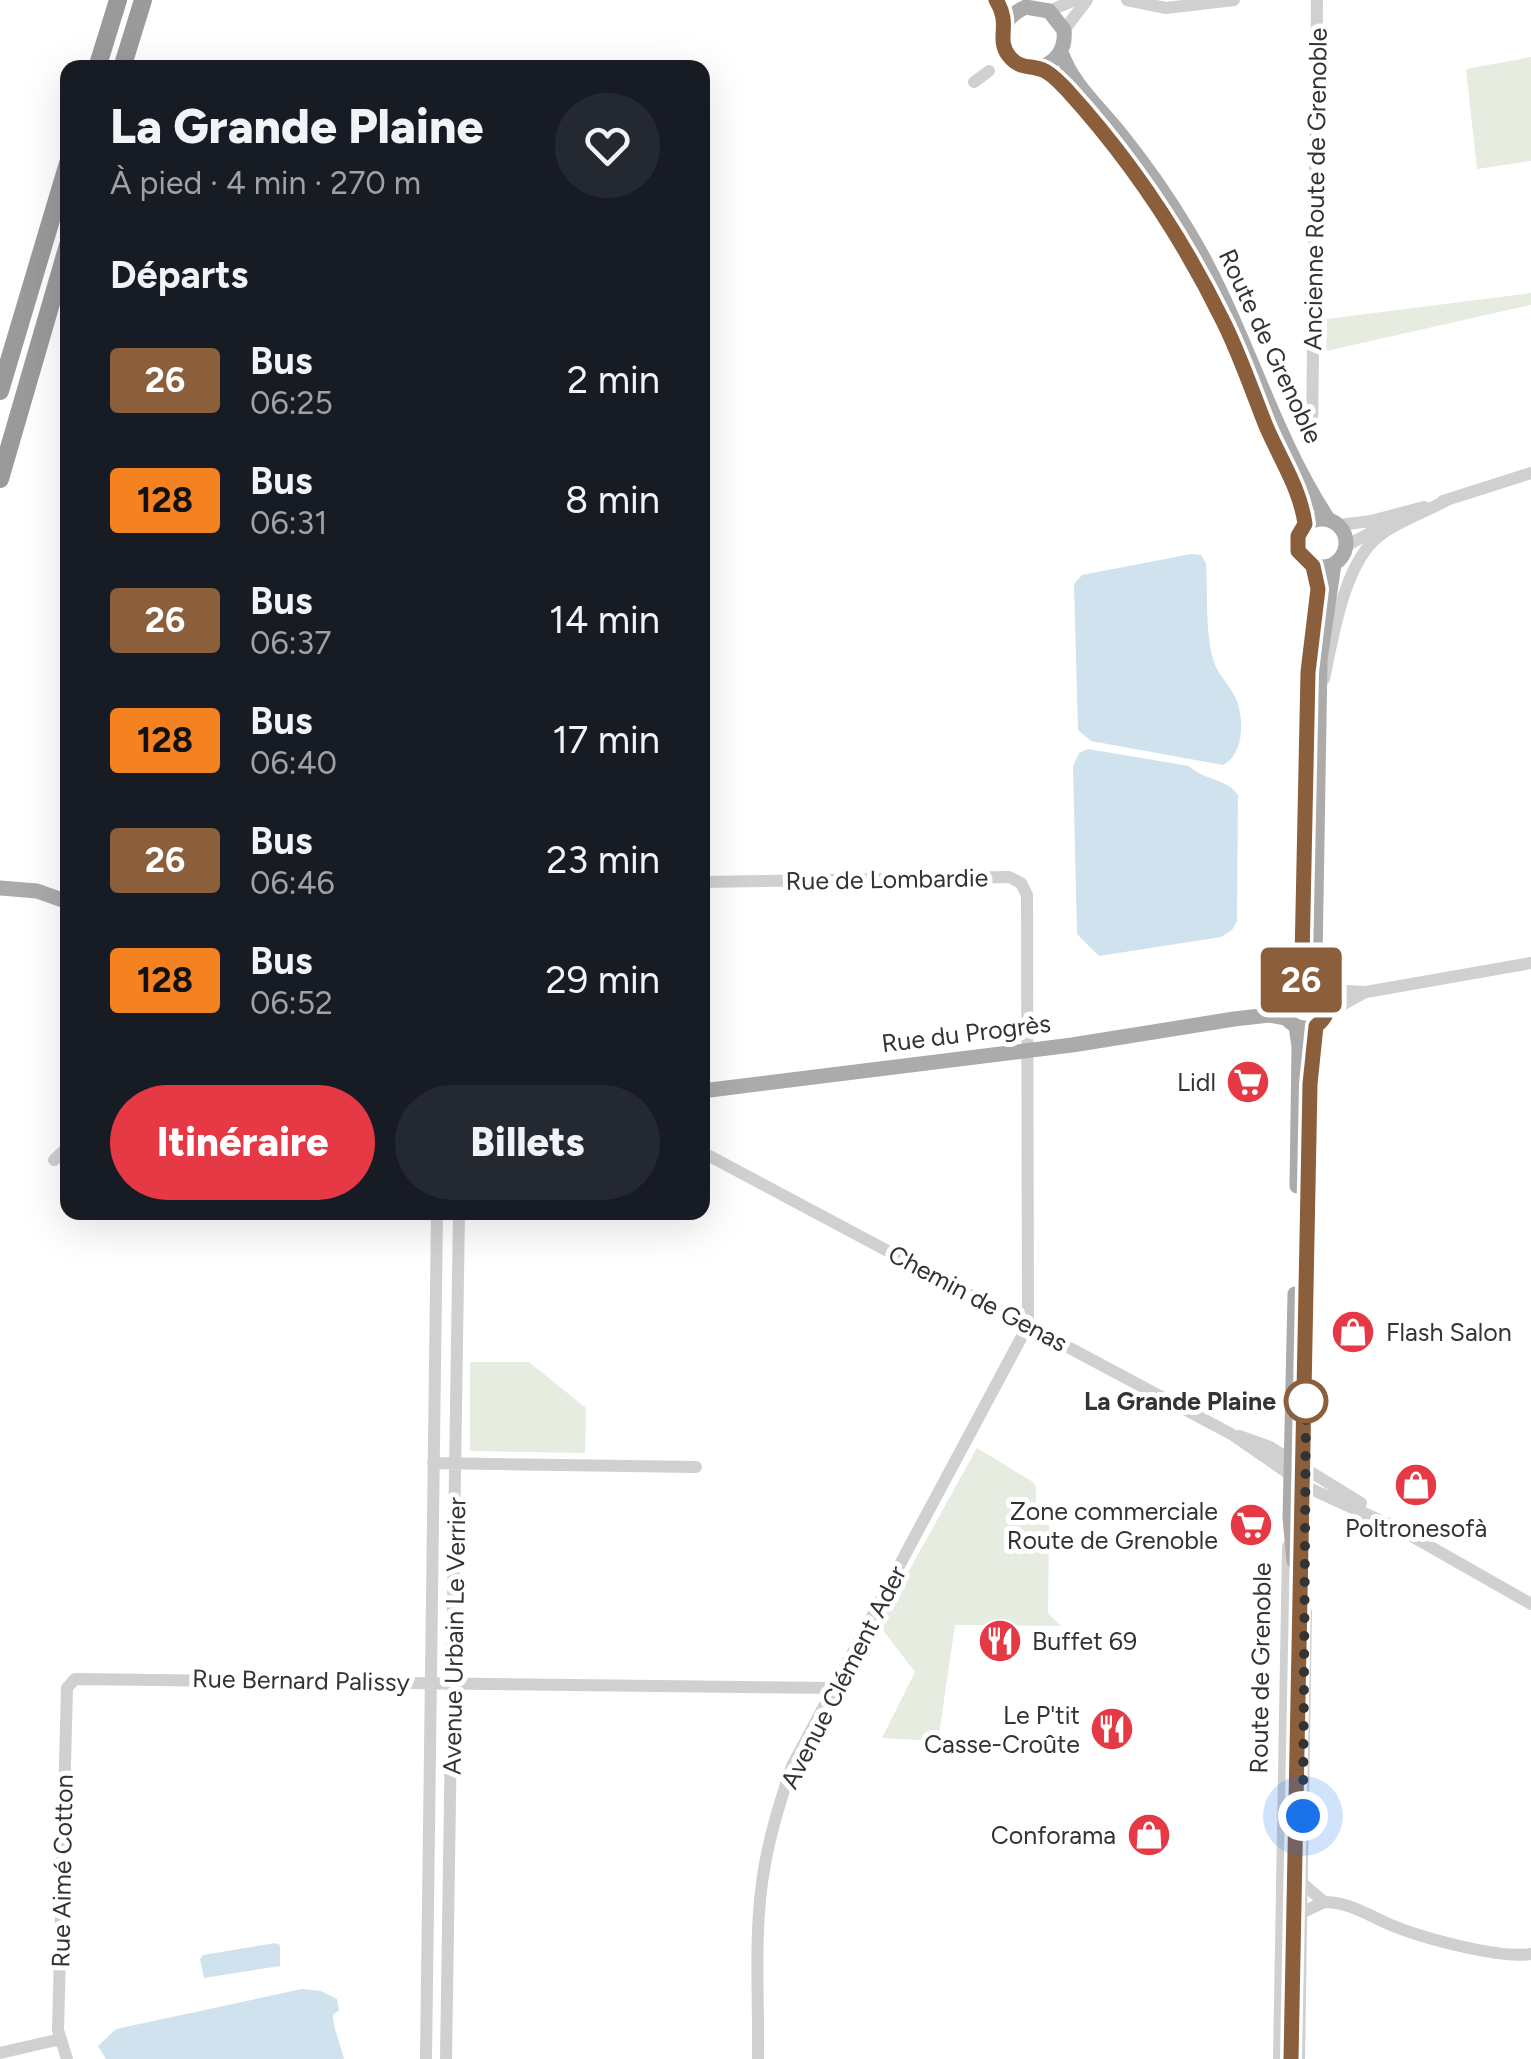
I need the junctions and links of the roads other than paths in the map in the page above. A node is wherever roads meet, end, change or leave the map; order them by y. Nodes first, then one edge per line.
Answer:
1 (118, 0) edge
2 (143, 0) edge
3 (996, 0) edge
4 (1075, 0) edge
5 (1087, 0) edge
6 (1128, 0) edge
7 (1234, 0) edge
8 (1317, 0) edge
9 (1020, 4) edge
10 (1049, 10) junction
11 (1006, 23) junction
12 (1064, 30) junction
13 (1061, 52) junction
14 (99, 60) edge
15 (124, 60) edge
16 (1039, 68) junction
17 (989, 71) dead end
18 (974, 82) dead end
19 (60, 190) edge
20 (60, 272) edge
21 (0, 391) edge
22 (1312, 437) dead end
23 (1531, 473) edge
24 (0, 479) edge
25 (1447, 500) junction
26 (1333, 522) junction
27 (1305, 524) junction
28 (1346, 546) junction
29 (1334, 564) junction
30 (1313, 566) junction
31 (1322, 689) junction
32 (710, 882) edge
33 (0, 888) edge
34 (60, 899) edge
35 (1531, 963) edge
36 (1296, 982) junction
37 (1322, 986) junction
38 (1366, 992) junction
39 (1282, 998) junction
40 (1329, 1012) junction
41 (1234, 1019) junction
42 (1291, 1022) junction
43 (1316, 1026) junction
44 (1027, 1050) junction
45 (710, 1090) edge
46 (710, 1150) edge
47 (60, 1155) edge
48 (710, 1155) edge
49 (54, 1160) dead end
50 (724, 1161) junction
51 (437, 1220) edge
52 (459, 1220) edge
53 (1028, 1325) junction
54 (433, 1463) junction
55 (456, 1464) junction
56 (696, 1467) dead end
57 (1298, 1472) junction
58 (1303, 1558) junction
59 (1531, 1604) edge
60 (70, 1682) joint
61 (430, 1682) junction
62 (454, 1682) junction
63 (834, 1688) junction
64 (1302, 1882) junction
65 (1324, 1902) junction
66 (1302, 1913) junction
67 (1531, 1954) edge
68 (61, 2039) junction
69 (0, 2053) edge
70 (67, 2059) edge
71 (426, 2059) edge
72 (446, 2059) edge
73 (758, 2059) edge
74 (1285, 2059) edge
75 (1299, 2059) edge

1 - 14 highway
2 - 15 highway
3 - 11 main road
4 - 10 street
5 - 12 street
6 - 7 street
8 - 22 street, Ancienne Route de Grenoble
9 - 10 main road
9 - 11 main road
10 - 12 main road
11 - 16 main road
12 - 13 main road
13 - 16 main road
13 - 26 main road, Route de Grenoble
16 - 27 main road, Route de Grenoble
17 - 18 street
19 - 21 highway
20 - 24 highway
23 - 25 street
25 - 26 street
25 - 28 street
25 - 31 street
26 - 27 main road
26 - 28 main road
27 - 30 main road
28 - 29 main road
29 - 30 main road
29 - 31 main road
30 - 36 main road
31 - 37 main road
32 - 44 street, Rue de Lombardie
33 - 34 main road
35 - 38 street
36 - 37 main road
36 - 39 main road
37 - 38 street
37 - 40 main road
38 - 40 street
39 - 41 main road, Rue du Progrès
39 - 42 main road
40 - 43 main road
41 - 42 main road, Rue du Progrès
41 - 44 main road, Rue du Progrès
42 - 43 main road
42 - 57 main road, Route de Grenoble
43 - 57 main road, Route de Grenoble
44 - 45 main road, Rue du Progrès
44 - 53 street, Rue de Lombardie
46 - 50 street, Chemin de Genas
47 - 49 street
48 - 50 street, Chemin de Genas
50 - 53 street, Chemin de Genas
51 - 54 street, Avenue Urbain Le Verrier
52 - 55 street, Avenue Urbain Le Verrier
53 - 57 street, Chemin de Genas
53 - 63 street, Avenue Clément Ader
54 - 55 street
54 - 61 street, Avenue Urbain Le Verrier
55 - 56 street
55 - 62 street, Avenue Urbain Le Verrier
57 - 58 main road, Route de Grenoble
57 - 59 street, Chemin de Genas
57 - 74 main road, Route de Grenoble
58 - 64 street, Route de Grenoble
58 - 74 main road, Route de Grenoble
60 - 61 street, Rue Bernard Palissy
60 - 68 street, Rue Aimé Cotton
61 - 62 street, Rue Bernard Palissy
61 - 71 street, Avenue Urbain Le Verrier
62 - 63 street, Rue Bernard Palissy
62 - 72 street, Avenue Urbain Le Verrier
63 - 73 street, Avenue Clément Ader
64 - 65 street
64 - 66 street, Route de Grenoble
65 - 66 street
65 - 67 street
66 - 75 street, Route de Grenoble
68 - 69 street
68 - 70 street, Rue Aimé Cotton

